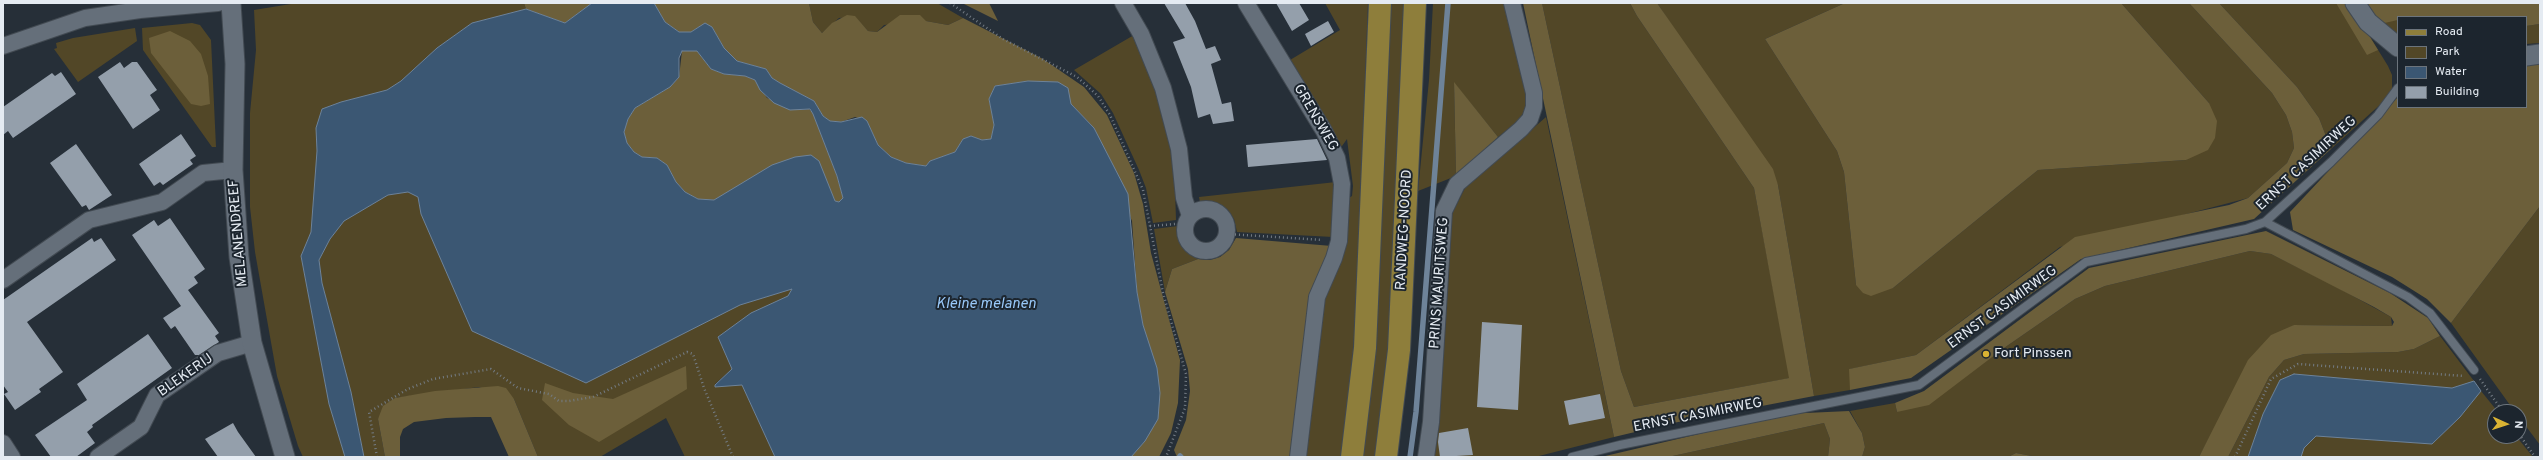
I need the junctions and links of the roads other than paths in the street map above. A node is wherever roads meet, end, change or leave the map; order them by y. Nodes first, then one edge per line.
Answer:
1 (218, 3) edge
2 (231, 3) edge
3 (1123, 3) edge
4 (1246, 3) edge
5 (1380, 3) edge
6 (1415, 3) edge
7 (1512, 3) edge
8 (2355, 3) edge
9 (2397, 45) edge
10 (3, 46) edge
11 (2540, 54) edge
12 (2527, 56) edge
13 (2397, 89) edge
14 (233, 170) junction
15 (1188, 219) junction
16 (2264, 222) junction
17 (3, 280) edge
18 (252, 342) junction
19 (2474, 370) road end
20 (3, 443) edge
21 (12, 457) edge
22 (98, 457) edge
23 (285, 457) edge
24 (1298, 457) edge
25 (1352, 457) edge
26 (1386, 457) edge
27 (1426, 457) edge
28 (1572, 457) edge

1 - 10 street
2 - 14 street, MELANENDREEF
3 - 15 street
4 - 24 street, GRENSWEG
5 - 25 main road
6 - 26 main road, RANDWEG-NOORD
7 - 27 street, PRINS MAURITSWEG
8 - 9 street
11 - 12 street
13 - 16 lane, ERNST CASIMIRWEG
14 - 17 street
14 - 18 street, MELANENDREEF
15 - 15 street
16 - 19 lane
16 - 28 lane, ERNST CASIMIRWEG
18 - 22 street, BLEKERIJ
18 - 23 street, MELANENDREEF
20 - 21 street

